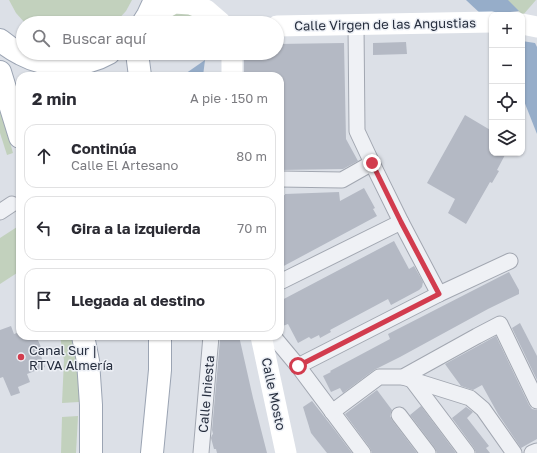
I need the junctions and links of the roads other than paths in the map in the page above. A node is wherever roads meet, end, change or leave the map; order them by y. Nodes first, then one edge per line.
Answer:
1 (216, 0) edge
2 (148, 14) edge
3 (537, 14) edge
4 (213, 16) edge
5 (227, 16) edge
6 (525, 19) edge
7 (489, 22) edge
8 (356, 25) junction
9 (525, 25) edge
10 (284, 26) edge
11 (537, 27) edge
12 (0, 40) edge
13 (16, 52) edge
14 (36, 60) edge
15 (93, 60) edge
16 (138, 60) edge
17 (232, 60) edge
18 (0, 72) edge
19 (139, 72) edge
20 (232, 72) edge
21 (16, 124) edge
22 (372, 163) junction
23 (284, 179) edge
24 (401, 222) junction
25 (510, 261) dead end
26 (284, 280) edge
27 (439, 294) junction
28 (84, 340) edge
29 (160, 340) edge
30 (211, 340) edge
31 (262, 340) edge
32 (276, 340) edge
33 (298, 366) junction
34 (407, 379) junction
35 (537, 401) edge
36 (332, 412) junction
37 (399, 414) dead end
38 (89, 450) edge
39 (537, 450) edge
40 (152, 453) edge
41 (201, 453) edge
42 (286, 453) edge
43 (363, 453) edge
44 (428, 453) edge
45 (467, 453) edge
46 (514, 453) edge
47 (532, 453) edge

1 - 5 street
2 - 4 street
3 - 6 street
7 - 8 street, Calle Virgen de las Angustias
8 - 10 street, Calle Virgen de las Angustias
8 - 22 street
9 - 11 street
12 - 13 main road
14 - 15 main road
16 - 19 main road
17 - 20 street
18 - 21 main road
22 - 23 street
22 - 24 street
24 - 26 street
24 - 27 street
25 - 27 street
27 - 33 street
28 - 38 main road
29 - 40 main road
30 - 41 street, Calle Iniesta
31 - 42 street, Calle Mosto
32 - 33 street
33 - 36 street
34 - 35 street
34 - 36 street
34 - 45 street
34 - 46 street
36 - 43 street
37 - 44 street
39 - 47 street

